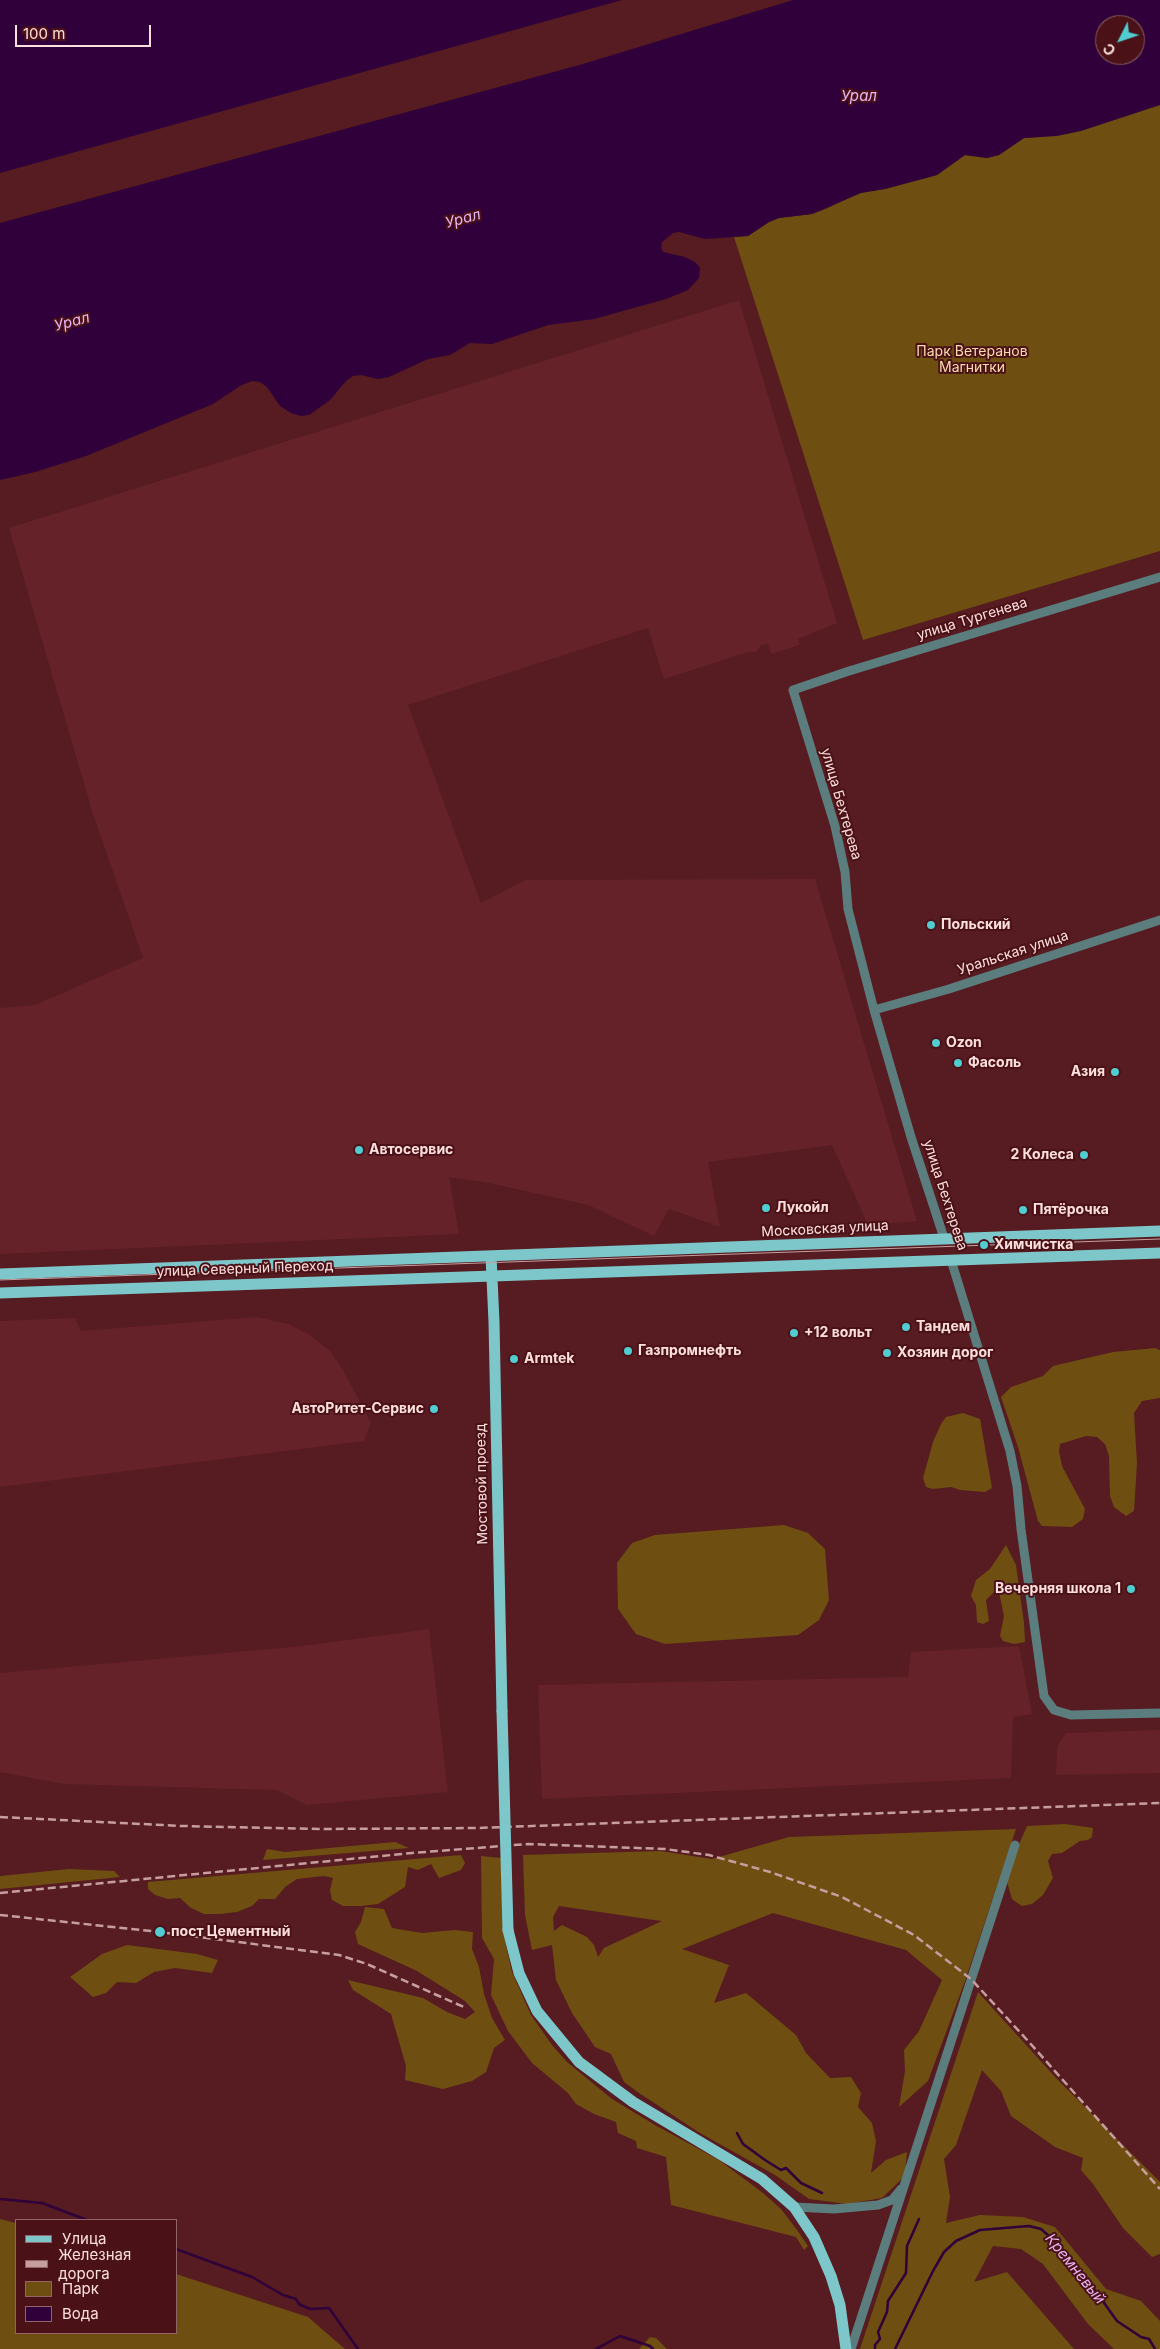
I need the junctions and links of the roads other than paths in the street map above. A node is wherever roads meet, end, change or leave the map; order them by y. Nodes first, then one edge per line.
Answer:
1 (1160, 577) edge
2 (793, 690) joint
3 (1159, 923) edge
4 (874, 1010) junction
5 (1160, 1231) edge
6 (944, 1238) junction
7 (1160, 1253) edge
8 (491, 1256) junction
9 (951, 1260) junction
10 (0, 1274) edge
11 (492, 1276) junction
12 (0, 1293) edge
13 (1160, 1713) edge
14 (1015, 1844) dead end
15 (904, 2185) junction
16 (794, 2207) junction
17 (846, 2349) edge
18 (851, 2349) edge

1 - 2 street, улица Тургенева
2 - 4 street, улица Бехтерева
3 - 4 street, Уральская улица
4 - 6 street, улица Бехтерева
5 - 6 main road, Московская улица
6 - 8 main road, Московская улица
6 - 9 main road, улица Бехтерева
7 - 9 main road
8 - 10 main road, улица Северный Переход
8 - 11 main road, Мостовой проезд
9 - 11 main road
9 - 13 street, улица Бехтерева
11 - 12 main road, улица Северный Переход
11 - 16 main road, Мостовой проезд, bridge
14 - 15 street
15 - 16 street
15 - 18 street
16 - 17 main road, Мостовой проезд

